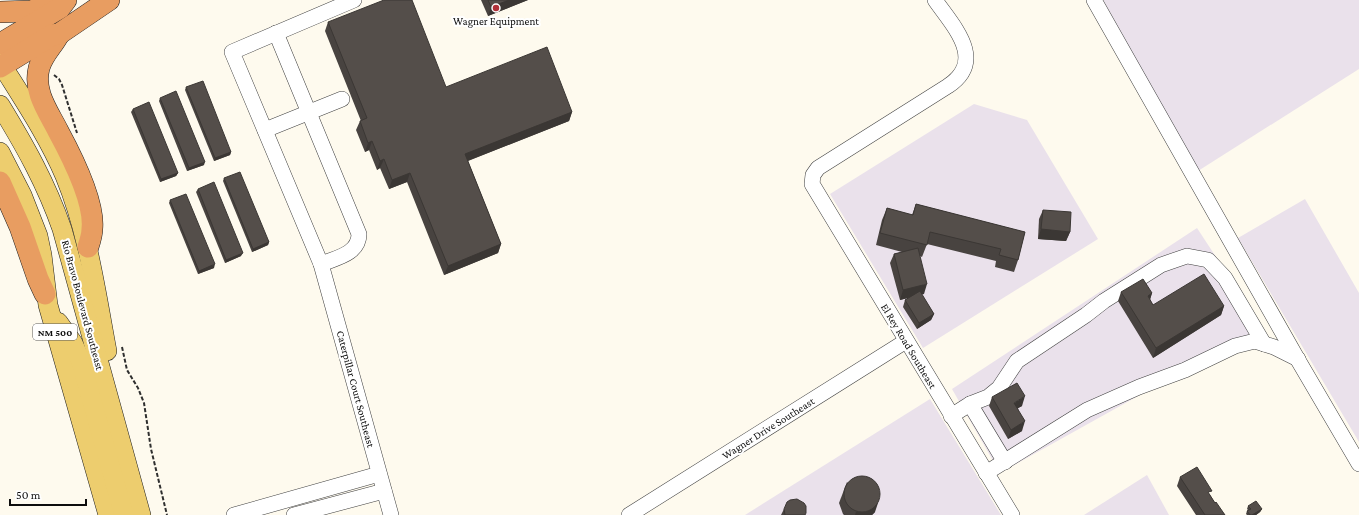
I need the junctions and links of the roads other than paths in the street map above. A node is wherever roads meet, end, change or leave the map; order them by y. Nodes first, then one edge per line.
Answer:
1 (109, 0) edge
2 (354, 0) edge
3 (935, 0) edge
4 (1094, 0) edge
5 (66, 1) edge
6 (0, 12) edge
7 (276, 33) junction
8 (59, 34) junction
9 (0, 44) edge
10 (1, 65) edge
11 (342, 99) dead end
12 (0, 105) edge
13 (309, 112) junction
14 (265, 130) junction
15 (0, 152) edge
16 (0, 182) edge
17 (88, 247) junction
18 (321, 264) junction
19 (47, 300) junction
20 (906, 341) junction
21 (1264, 344) junction
22 (1298, 359) junction
23 (970, 404) junction
24 (112, 412) junction
25 (951, 416) junction
26 (1005, 462) junction
27 (1359, 464) edge
28 (986, 473) junction
29 (379, 474) junction
30 (384, 491) junction
31 (309, 494) junction
32 (314, 512) edge
33 (108, 515) edge
34 (124, 515) edge
35 (141, 515) edge
36 (234, 515) edge
37 (294, 515) edge
38 (391, 515) edge
39 (629, 515) edge
40 (1012, 515) edge

1 - 8 highway
2 - 7 street
3 - 20 street, El Rey Road Southeast
4 - 22 street
5 - 6 highway
5 - 9 highway
7 - 13 street
7 - 14 street, Caterpillar Court Southeast
8 - 10 highway
8 - 17 highway
10 - 17 main road
11 - 13 street
12 - 24 main road, Rio Bravo Boulevard Southeast / NM 500
13 - 14 street
13 - 18 street
14 - 18 street, Caterpillar Court Southeast
15 - 19 main road, NM 500
16 - 19 highway
17 - 24 main road
18 - 29 street, Caterpillar Court Southeast
19 - 33 main road, NM 500
19 - 34 main road
20 - 25 street, El Rey Road Southeast
20 - 39 street, Wagner Drive Southeast
21 - 22 street
21 - 23 street
21 - 26 street
22 - 27 street
23 - 25 street
23 - 26 street
24 - 35 main road, Rio Bravo Boulevard Southeast / NM 500
25 - 28 street, El Rey Road Southeast
26 - 28 street
28 - 40 street, El Rey Road Southeast
29 - 30 street
29 - 31 street
30 - 32 street
30 - 38 street
31 - 32 street
31 - 36 street
32 - 37 street

